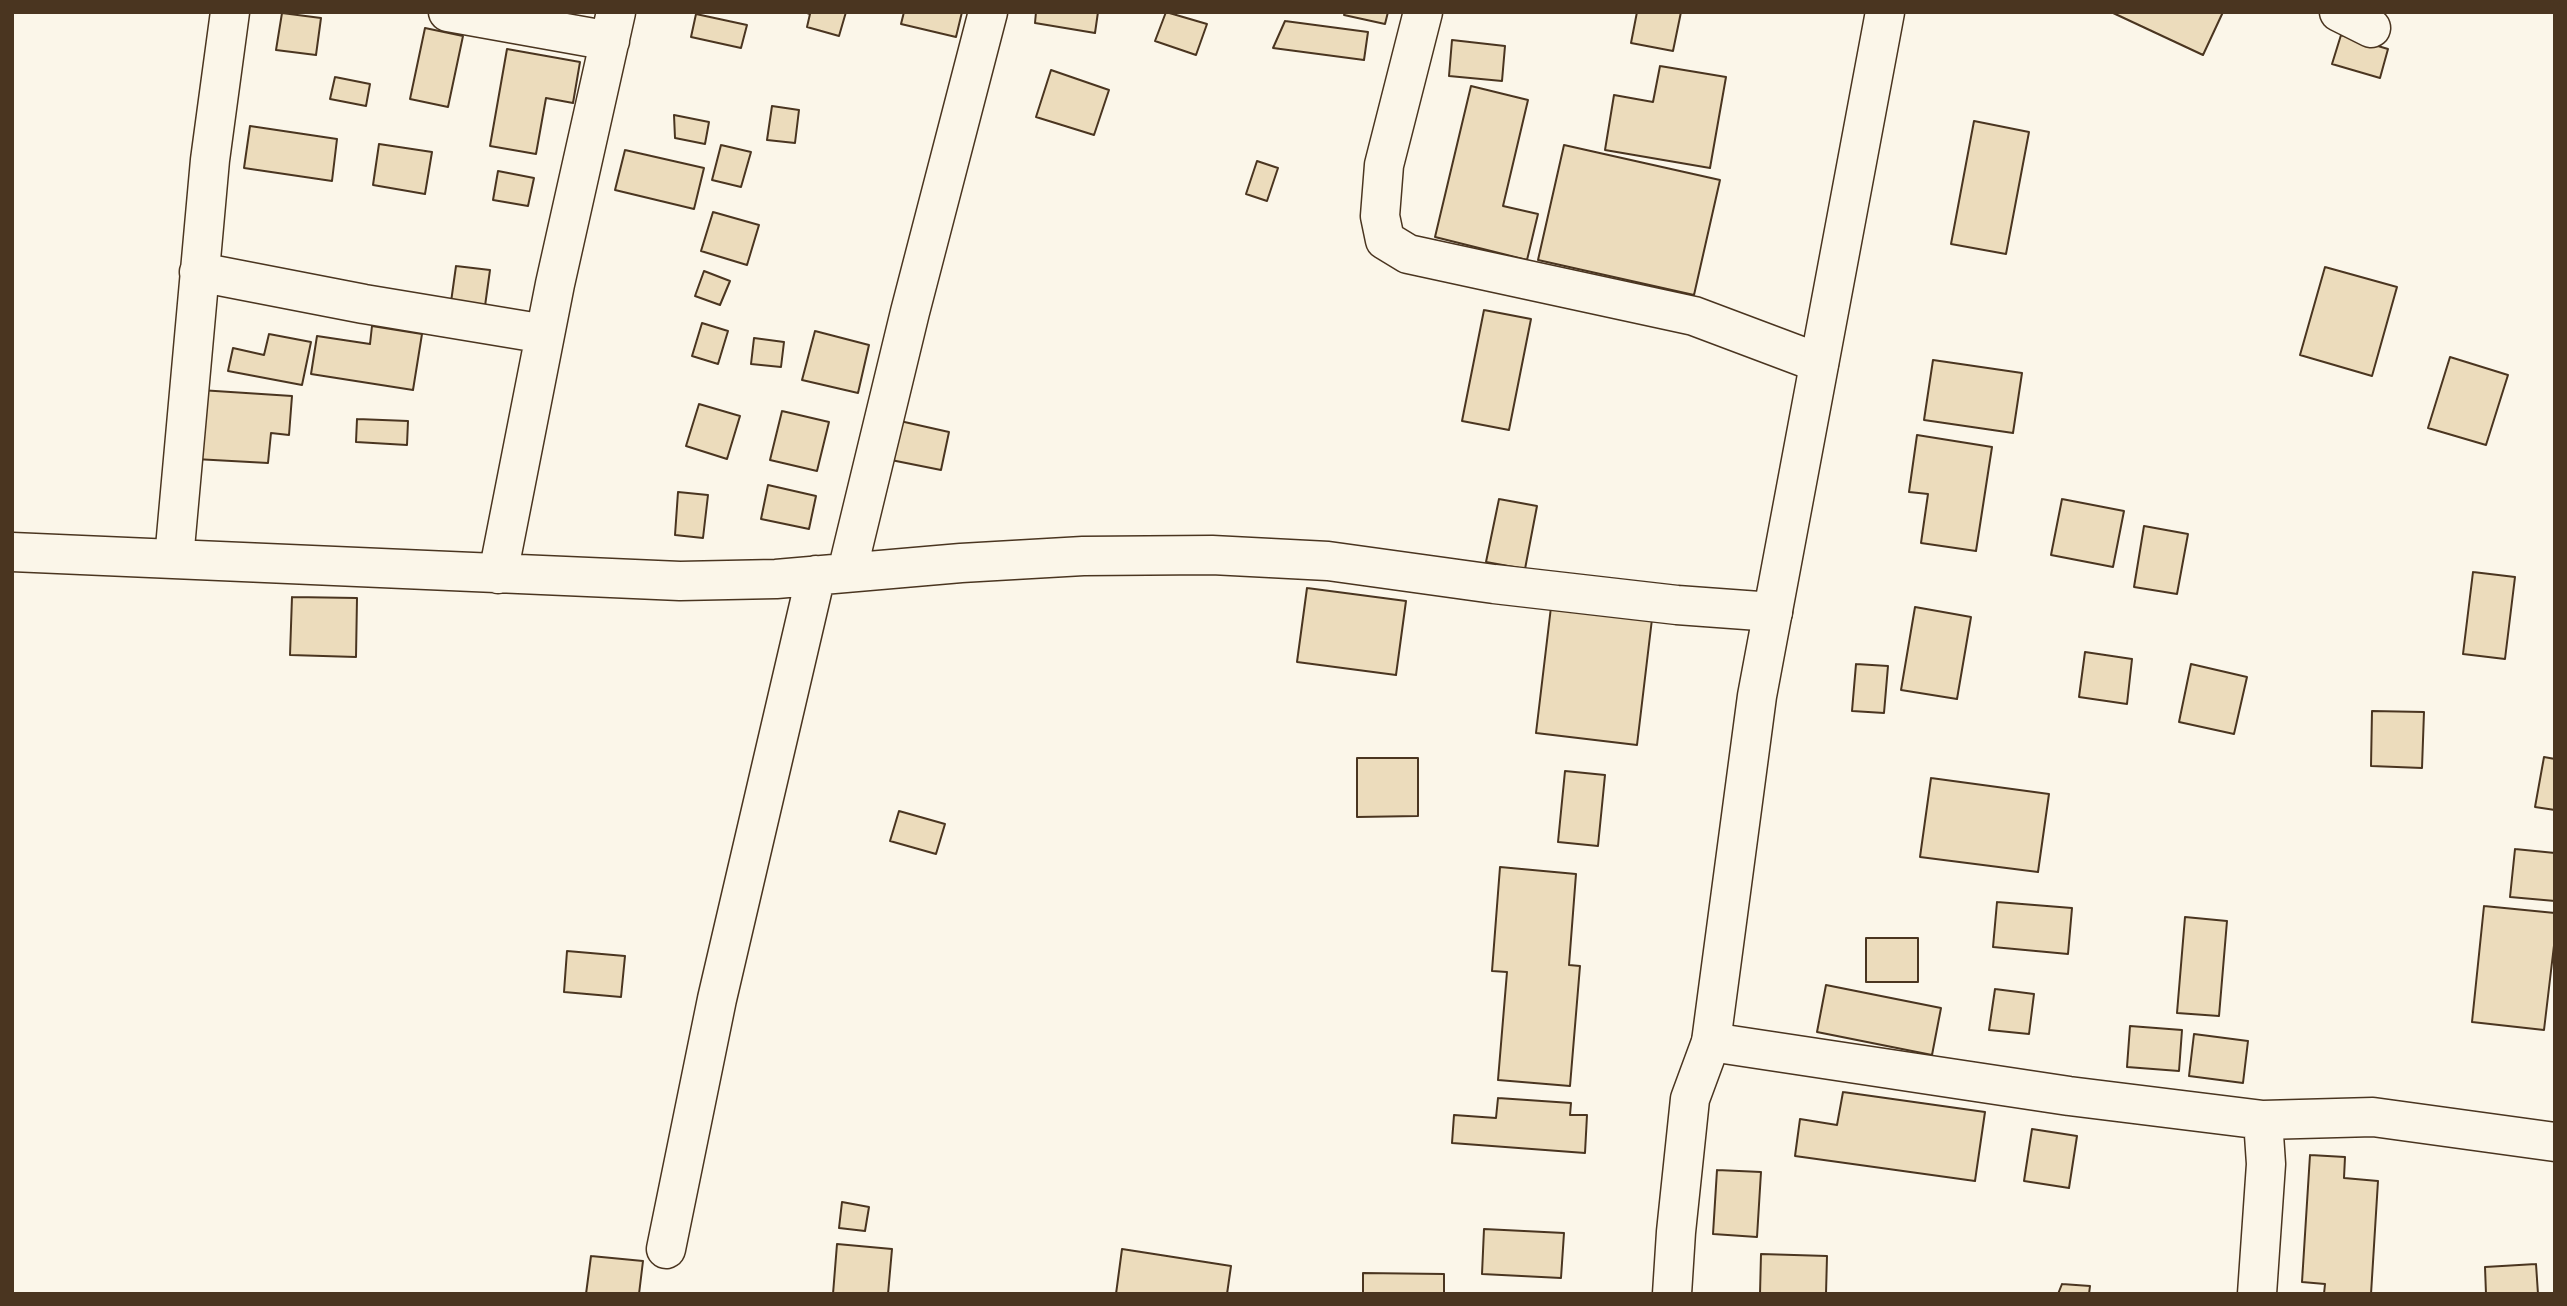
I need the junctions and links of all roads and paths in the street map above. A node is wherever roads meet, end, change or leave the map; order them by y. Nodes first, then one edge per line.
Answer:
1 (230, 12) edge
2 (448, 12) edge
3 (988, 12) edge
4 (1423, 12) edge
5 (1885, 12) edge
6 (613, 26) edge
7 (199, 272) junction
8 (545, 334) junction
9 (1819, 363) junction
10 (12, 551) edge
11 (173, 559) junction
12 (831, 573) junction
13 (498, 574) junction
14 (1773, 612) junction
15 (1711, 1042) junction
16 (2263, 1120) junction
17 (2555, 1142) edge
18 (666, 1249) dead end
19 (1672, 1294) edge
20 (2257, 1294) edge

1 - 7 street
2 - 6 street
3 - 12 street
4 - 9 street
5 - 9 street
6 - 8 street
7 - 8 street
7 - 11 street
8 - 13 street
9 - 14 street
10 - 11 street
11 - 13 street
12 - 13 street
12 - 14 street
12 - 18 street
14 - 15 street
15 - 16 street
15 - 19 street
16 - 17 street
16 - 20 street

